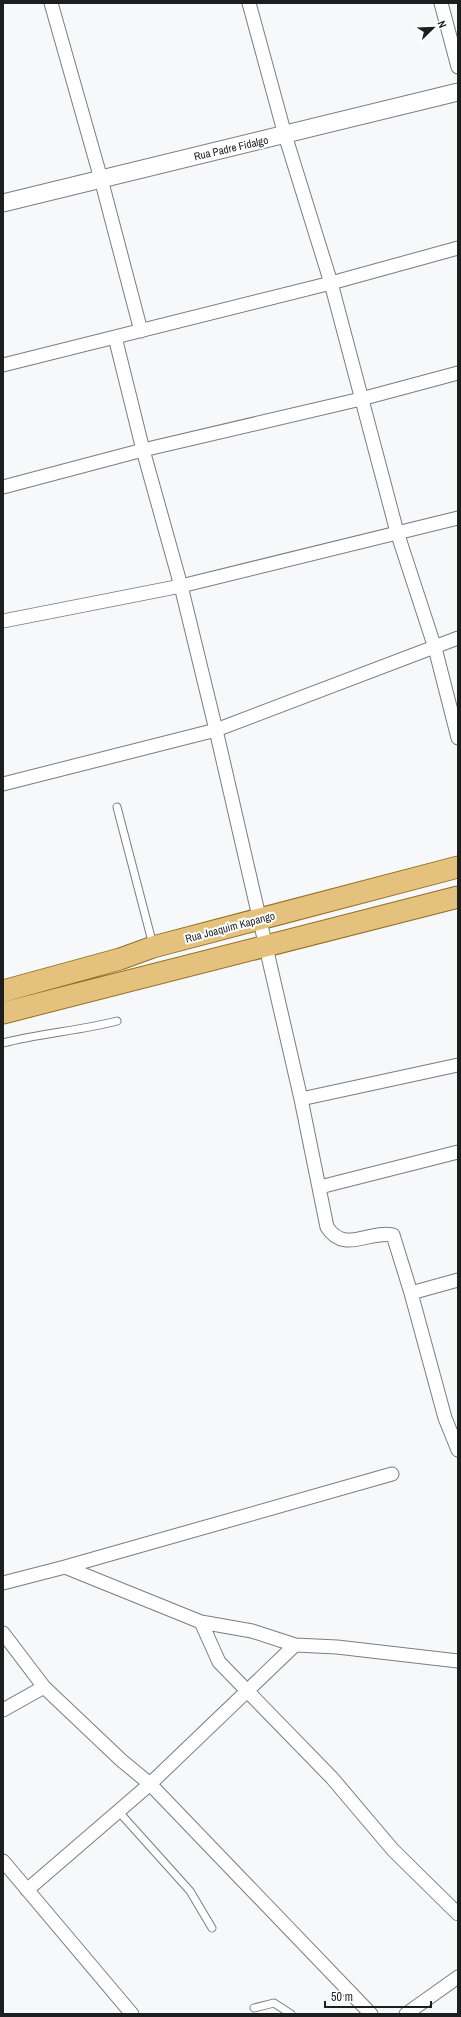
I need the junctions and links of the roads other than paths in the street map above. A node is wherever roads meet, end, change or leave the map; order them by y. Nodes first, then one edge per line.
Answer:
1 (51, 3) edge
2 (249, 3) edge
3 (441, 3) edge
4 (458, 67) edge
5 (458, 92) edge
6 (285, 135) junction
7 (102, 179) junction
8 (3, 203) edge
9 (458, 248) edge
10 (331, 283) junction
11 (141, 331) junction
12 (115, 337) junction
13 (3, 365) edge
14 (458, 373) edge
15 (361, 399) junction
16 (143, 450) junction
17 (3, 487) edge
18 (458, 518) edge
19 (396, 532) junction
20 (181, 586) junction
21 (3, 621) edge
22 (458, 638) edge
23 (435, 648) junction
24 (216, 730) junction
25 (458, 738) edge
26 (3, 784) edge
27 (117, 807) dead end
28 (458, 867) edge
29 (458, 897) edge
30 (259, 919) junction
31 (266, 945) junction
32 (153, 948) junction
33 (3, 990) edge
34 (3, 1013) edge
35 (117, 1021) dead end
36 (3, 1043) edge
37 (458, 1066) edge
38 (301, 1099) junction
39 (458, 1152) edge
40 (320, 1187) junction
41 (458, 1280) edge
42 (411, 1293) junction
43 (458, 1450) edge
44 (392, 1474) dead end
45 (65, 1567) junction
46 (3, 1583) edge
47 (201, 1622) junction
48 (3, 1633) edge
49 (295, 1646) junction
50 (458, 1661) edge
51 (44, 1687) junction
52 (246, 1691) junction
53 (3, 1710) edge
54 (150, 1784) junction
55 (119, 1812) junction
56 (3, 1861) edge
57 (27, 1890) junction
58 (458, 1914) edge
59 (212, 1928) dead end
60 (458, 1977) edge
61 (254, 2008) dead end
62 (132, 2014) edge
63 (291, 2014) edge
64 (371, 2014) edge
65 (406, 2014) edge

1 - 7 street
2 - 6 street
3 - 4 street
5 - 6 street, Rua Padre Fidalgo
6 - 7 street, Rua Padre Fidalgo
6 - 10 street
7 - 8 street, Rua Padre Fidalgo
7 - 11 street
9 - 10 street
10 - 11 street
10 - 15 street
11 - 12 street
12 - 13 street
12 - 16 street
14 - 15 street
15 - 16 street
15 - 19 street
16 - 17 street
16 - 20 street
18 - 19 street
19 - 20 street
19 - 23 street
20 - 21 street
20 - 24 street
22 - 23 street
23 - 24 street
23 - 25 street
24 - 26 street
24 - 30 street
27 - 32 lane
28 - 30 main road, Rua Joaquim Kapango
29 - 31 main road
30 - 31 street
30 - 32 main road, Rua Joaquim Kapango
31 - 34 main road
31 - 38 street
32 - 33 main road, Rua Joaquim Kapango
35 - 36 lane
37 - 38 street
38 - 40 street
39 - 40 street
40 - 42 street
41 - 42 street
42 - 43 street
44 - 45 street
45 - 46 street
45 - 47 street
47 - 49 street
47 - 52 street
48 - 51 street
49 - 50 street
49 - 52 street
51 - 53 street
51 - 54 street
52 - 54 street
52 - 58 street
54 - 55 street
54 - 64 street
55 - 57 street
55 - 59 lane
56 - 57 street
57 - 62 street
60 - 65 street
61 - 63 lane

